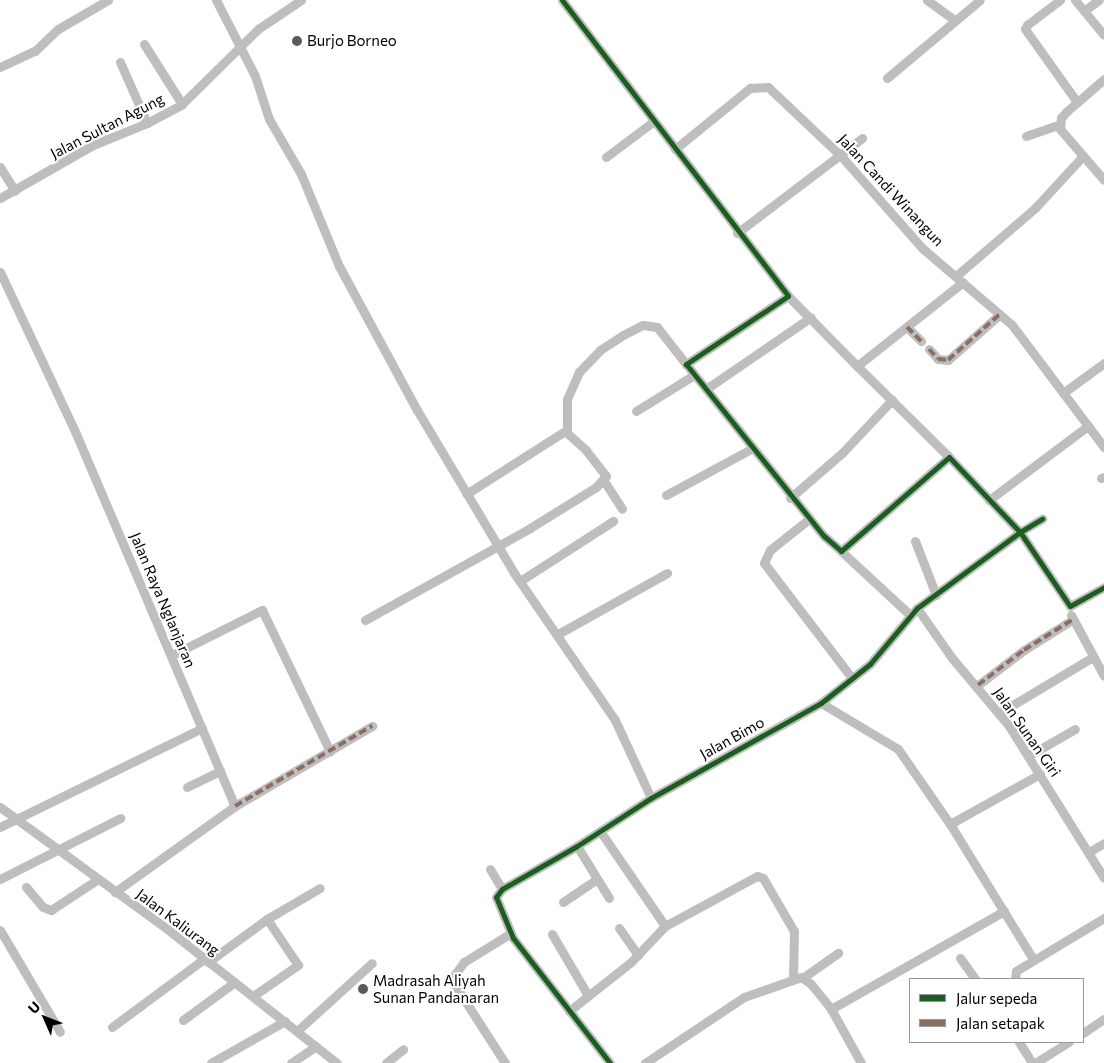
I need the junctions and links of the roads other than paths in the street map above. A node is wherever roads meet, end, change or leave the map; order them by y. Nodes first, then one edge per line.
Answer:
1 (108, 0) edge
2 (216, 0) edge
3 (301, 0) edge
4 (562, 0) edge
5 (927, 0) edge
6 (980, 0) edge
7 (1060, 0) edge
8 (1075, 0) edge
9 (1099, 0) edge
10 (1085, 10) junction
11 (953, 19) junction
12 (1104, 35) edge
13 (144, 44) dead end
14 (239, 46) junction
15 (120, 62) dead end
16 (0, 68) edge
17 (888, 78) dead end
18 (1104, 79) edge
19 (1077, 102) junction
20 (182, 104) junction
21 (654, 121) junction
22 (147, 123) junction
23 (1060, 124) junction
24 (1026, 136) dead end
25 (862, 138) dead end
26 (675, 149) junction
27 (841, 156) junction
28 (1083, 156) junction
29 (606, 157) dead end
30 (0, 167) edge
31 (1104, 180) edge
32 (15, 191) junction
33 (0, 198) edge
34 (737, 233) junction
35 (0, 272) edge
36 (960, 279) junction
37 (788, 296) junction
38 (1000, 314) junction
39 (810, 317) junction
40 (907, 327) junction
41 (921, 341) dead end
42 (929, 349) dead end
43 (1104, 362) edge
44 (686, 364) junction
45 (857, 366) junction
46 (694, 375) junction
47 (706, 389) junction
48 (1064, 392) junction
49 (892, 400) junction
50 (636, 411) dead end
51 (1088, 426) junction
52 (567, 431) junction
53 (1104, 447) edge
54 (753, 448) junction
55 (949, 457) junction
56 (604, 481) junction
57 (466, 494) junction
58 (666, 495) dead end
59 (790, 498) junction
60 (989, 500) junction
61 (622, 509) dead end
62 (809, 519) junction
63 (1042, 519) dead end
64 (613, 521) dead end
65 (1020, 532) junction
66 (915, 540) dead end
67 (497, 545) junction
68 (841, 552) junction
69 (667, 572) dead end
70 (520, 581) junction
71 (1104, 587) edge
72 (936, 594) junction
73 (1070, 606) junction
74 (914, 611) junction
75 (365, 620) dead end
76 (1072, 620) junction
77 (558, 634) junction
78 (172, 655) junction
79 (1093, 657) junction
80 (1104, 676) edge
81 (852, 678) junction
82 (978, 685) junction
83 (821, 702) junction
84 (999, 713) junction
85 (372, 726) dead end
86 (202, 728) junction
87 (1075, 729) dead end
88 (330, 751) junction
89 (1028, 756) junction
90 (220, 771) junction
91 (1040, 774) junction
92 (187, 786) dead end
93 (651, 798) junction
94 (235, 806) junction
95 (0, 807) edge
96 (16, 818) junction
97 (120, 818) dead end
98 (950, 824) junction
99 (0, 827) edge
100 (600, 831) junction
101 (1104, 844) edge
102 (577, 846) junction
103 (59, 848) junction
104 (1089, 852) junction
105 (490, 869) dead end
106 (0, 878) edge
107 (1104, 878) edge
108 (98, 879) junction
109 (597, 879) junction
110 (26, 887) dead end
111 (320, 888) dead end
112 (502, 889) junction
113 (116, 892) junction
114 (610, 898) dead end
115 (563, 902) dead end
116 (1004, 911) junction
117 (1104, 918) edge
118 (267, 919) junction
119 (665, 926) junction
120 (619, 928) dead end
121 (0, 930) edge
122 (511, 934) junction
123 (552, 934) dead end
124 (838, 954) dead end
125 (638, 955) junction
126 (960, 958) dead end
127 (1033, 959) junction
128 (206, 960) junction
129 (372, 963) dead end
130 (804, 977) junction
131 (793, 978) junction
132 (973, 978) edge
133 (1015, 978) edge
134 (235, 982) junction
135 (587, 994) junction
136 (253, 996) junction
137 (831, 1009) junction
138 (569, 1011) junction
139 (1104, 1019) edge
140 (183, 1020) dead end
141 (284, 1021) junction
142 (112, 1027) dead end
143 (297, 1031) junction
144 (60, 1032) dead end
145 (1084, 1032) edge
146 (1020, 1043) edge
147 (1067, 1043) edge
148 (316, 1046) junction
149 (403, 1049) dead end
150 (212, 1063) edge
151 (291, 1063) edge
152 (337, 1063) edge
153 (386, 1063) edge
154 (505, 1063) edge
155 (610, 1063) edge
156 (645, 1063) edge
157 (860, 1063) edge
158 (1034, 1063) edge

1 - 16 street
2 - 14 street
3 - 14 street, Jalan Sultan Agung
4 - 21 street
5 - 11 street
6 - 11 street
7 - 19 street
8 - 10 street
9 - 10 street
10 - 12 street
11 - 17 street
13 - 20 street
14 - 20 street, Jalan Sultan Agung
14 - 57 street
15 - 22 street
18 - 19 street
19 - 23 street
20 - 22 street, Jalan Sultan Agung
21 - 26 street
21 - 29 street
22 - 32 street, Jalan Sultan Agung
23 - 24 street
23 - 28 street
25 - 27 street
26 - 27 street, Jalan Candi Winangun
26 - 34 street
27 - 34 street
27 - 36 street, Jalan Candi Winangun
28 - 31 street
28 - 36 street
30 - 32 street
32 - 33 street, Jalan Sultan Agung
34 - 37 street
35 - 78 street, Jalan Raya Nglanjaran
36 - 38 street, Jalan Candi Winangun
36 - 40 street
37 - 39 street
37 - 44 street
38 - 42 street
38 - 48 street, Jalan Candi Winangun
39 - 45 street
39 - 47 street
40 - 41 street
40 - 45 street
43 - 48 street
44 - 46 street, Jalan Sunan Giri
44 - 52 street, Jalan Sunan Giri
45 - 49 street
46 - 47 street, Jalan Sunan Giri
46 - 50 street
47 - 54 street, Jalan Sunan Giri
48 - 51 street, Jalan Candi Winangun
49 - 55 street
49 - 59 street
51 - 53 street, Jalan Candi Winangun
51 - 60 street
52 - 56 street
52 - 57 street
54 - 58 street
54 - 59 street, Jalan Sunan Giri
55 - 60 street
55 - 68 street
56 - 61 street
56 - 67 street
57 - 67 street
59 - 62 street, Jalan Sunan Giri
60 - 65 street
62 - 68 street, Jalan Sunan Giri
62 - 81 street
63 - 65 street, Jalan Bimo
64 - 70 street
65 - 72 street, Jalan Bimo
65 - 73 street
66 - 72 street
67 - 70 street
67 - 75 street
68 - 74 street, Jalan Sunan Giri
69 - 77 street
70 - 77 street
71 - 73 street
72 - 74 street, Jalan Bimo
73 - 76 street
74 - 81 street, Jalan Bimo
74 - 82 street, Jalan Sunan Giri
76 - 79 street
76 - 82 street
77 - 93 street
78 - 86 street, Jalan Raya Nglanjaran
78 - 88 street
79 - 80 street
79 - 84 street
81 - 83 street, Jalan Bimo
82 - 84 street, Jalan Sunan Giri
83 - 93 street, Jalan Bimo
83 - 98 street
84 - 89 street, Jalan Sunan Giri
85 - 88 street
86 - 90 street, Jalan Raya Nglanjaran
86 - 96 street
87 - 89 street
88 - 94 street
89 - 91 street, Jalan Sunan Giri
90 - 92 street
90 - 94 street, Jalan Raya Nglanjaran
91 - 98 street
91 - 104 street, Jalan Sunan Giri
93 - 100 street, Jalan Bimo
94 - 113 street
95 - 96 street, Jalan Kaliurang
96 - 99 street
96 - 103 street, Jalan Kaliurang
97 - 103 street
98 - 116 street
100 - 102 street, Jalan Bimo
100 - 119 street
101 - 104 street
102 - 109 street
102 - 112 street, Jalan Bimo
103 - 106 street
103 - 108 street, Jalan Kaliurang
104 - 107 street, Jalan Sunan Giri
105 - 112 street
108 - 110 street
108 - 113 street, Jalan Kaliurang
109 - 114 street
109 - 115 street
111 - 118 street
112 - 122 street
113 - 128 street, Jalan Kaliurang
116 - 127 street
116 - 137 street
117 - 127 street
118 - 128 street
118 - 136 street
119 - 125 street
119 - 131 street
120 - 125 street
121 - 144 street
122 - 138 street
122 - 154 street
123 - 135 street
124 - 130 street
125 - 135 street
126 - 132 street
127 - 133 street
128 - 134 street, Jalan Kaliurang
128 - 142 street
129 - 143 street
130 - 131 street
130 - 137 street
131 - 156 street
134 - 136 street, Jalan Kaliurang
134 - 140 street
135 - 138 street
136 - 141 street, Jalan Kaliurang
137 - 157 street
138 - 155 street
139 - 145 street
141 - 143 street, Jalan Kaliurang
141 - 150 street
143 - 148 street, Jalan Kaliurang
146 - 158 street
147 - 158 street
148 - 151 street
148 - 152 street, Jalan Kaliurang
149 - 153 street

